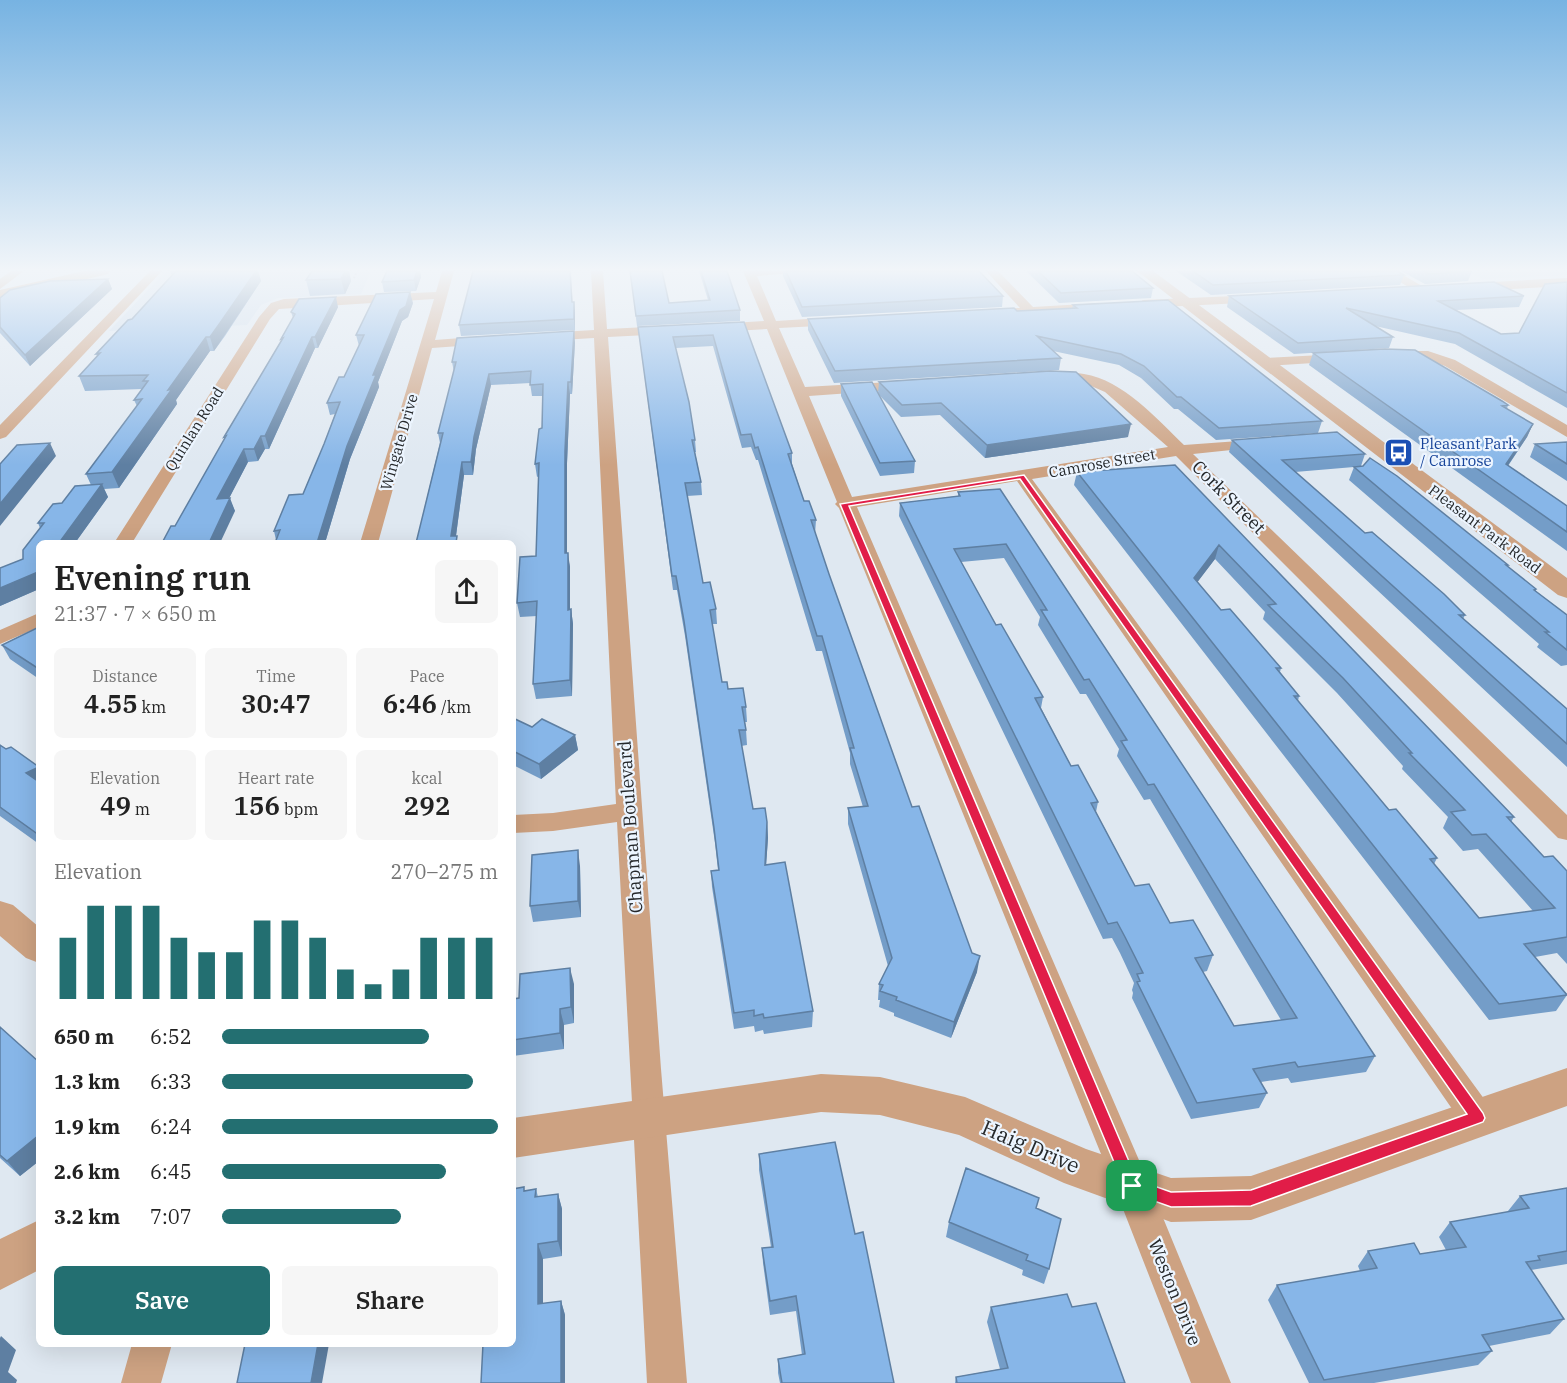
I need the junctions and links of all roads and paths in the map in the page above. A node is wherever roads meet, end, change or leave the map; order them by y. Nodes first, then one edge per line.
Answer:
1 (94, 336) edge
2 (253, 336) edge
3 (430, 336) edge
4 (573, 336) edge
5 (599, 336) edge
6 (776, 336) edge
7 (1230, 336) edge
8 (532, 338) edge
9 (499, 340) edge
10 (428, 344) junction
11 (1380, 355) edge
12 (1358, 357) edge
13 (1265, 362) junction
14 (1036, 377) edge
15 (929, 384) edge
16 (798, 392) junction
17 (1567, 432) edge
18 (0, 434) edge
19 (1361, 435) junction
20 (1337, 437) edge
21 (1277, 441) edge
22 (1181, 450) junction
23 (1022, 477) junction
24 (844, 504) junction
25 (125, 540) edge
26 (370, 540) edge
27 (1567, 590) edge
28 (36, 621) edge
29 (0, 638) edge
30 (630, 811) junction
31 (516, 824) edge
32 (1567, 831) edge
33 (0, 915) edge
34 (36, 945) edge
35 (1567, 1087) edge
36 (1478, 1118) junction
37 (648, 1120) junction
38 (516, 1138) edge
39 (1132, 1186) junction
40 (36, 1245) edge
41 (0, 1266) edge
42 (151, 1347) edge
43 (141, 1383) edge
44 (667, 1383) edge
45 (1211, 1383) edge

1 - 18 street
2 - 25 street, Quinlan Road
3 - 10 street, Wingate Drive
4 - 8 street
5 - 30 street, Chapman Boulevard
6 - 16 street, Weston Drive
7 - 13 street, Pleasant Park Road
9 - 10 street
10 - 26 street, Wingate Drive
11 - 17 street
12 - 13 street
13 - 19 street, Pleasant Park Road
14 - 22 street, Cork Street
15 - 16 street
16 - 24 street, Weston Drive
19 - 20 street
19 - 27 street, Pleasant Park Road
21 - 22 street, Camrose Street
22 - 23 street, Camrose Street
22 - 32 street, Cork Street
23 - 24 street, Camrose Street
23 - 36 street
24 - 39 street, Weston Drive
28 - 29 street
30 - 31 street
30 - 37 street, Chapman Boulevard
33 - 34 street
35 - 36 street, Haig Drive
36 - 39 street, Haig Drive
37 - 38 street, Haig Drive
37 - 39 street, Haig Drive
37 - 44 street, Chapman Boulevard
39 - 45 street, Weston Drive
40 - 41 street
42 - 43 street

